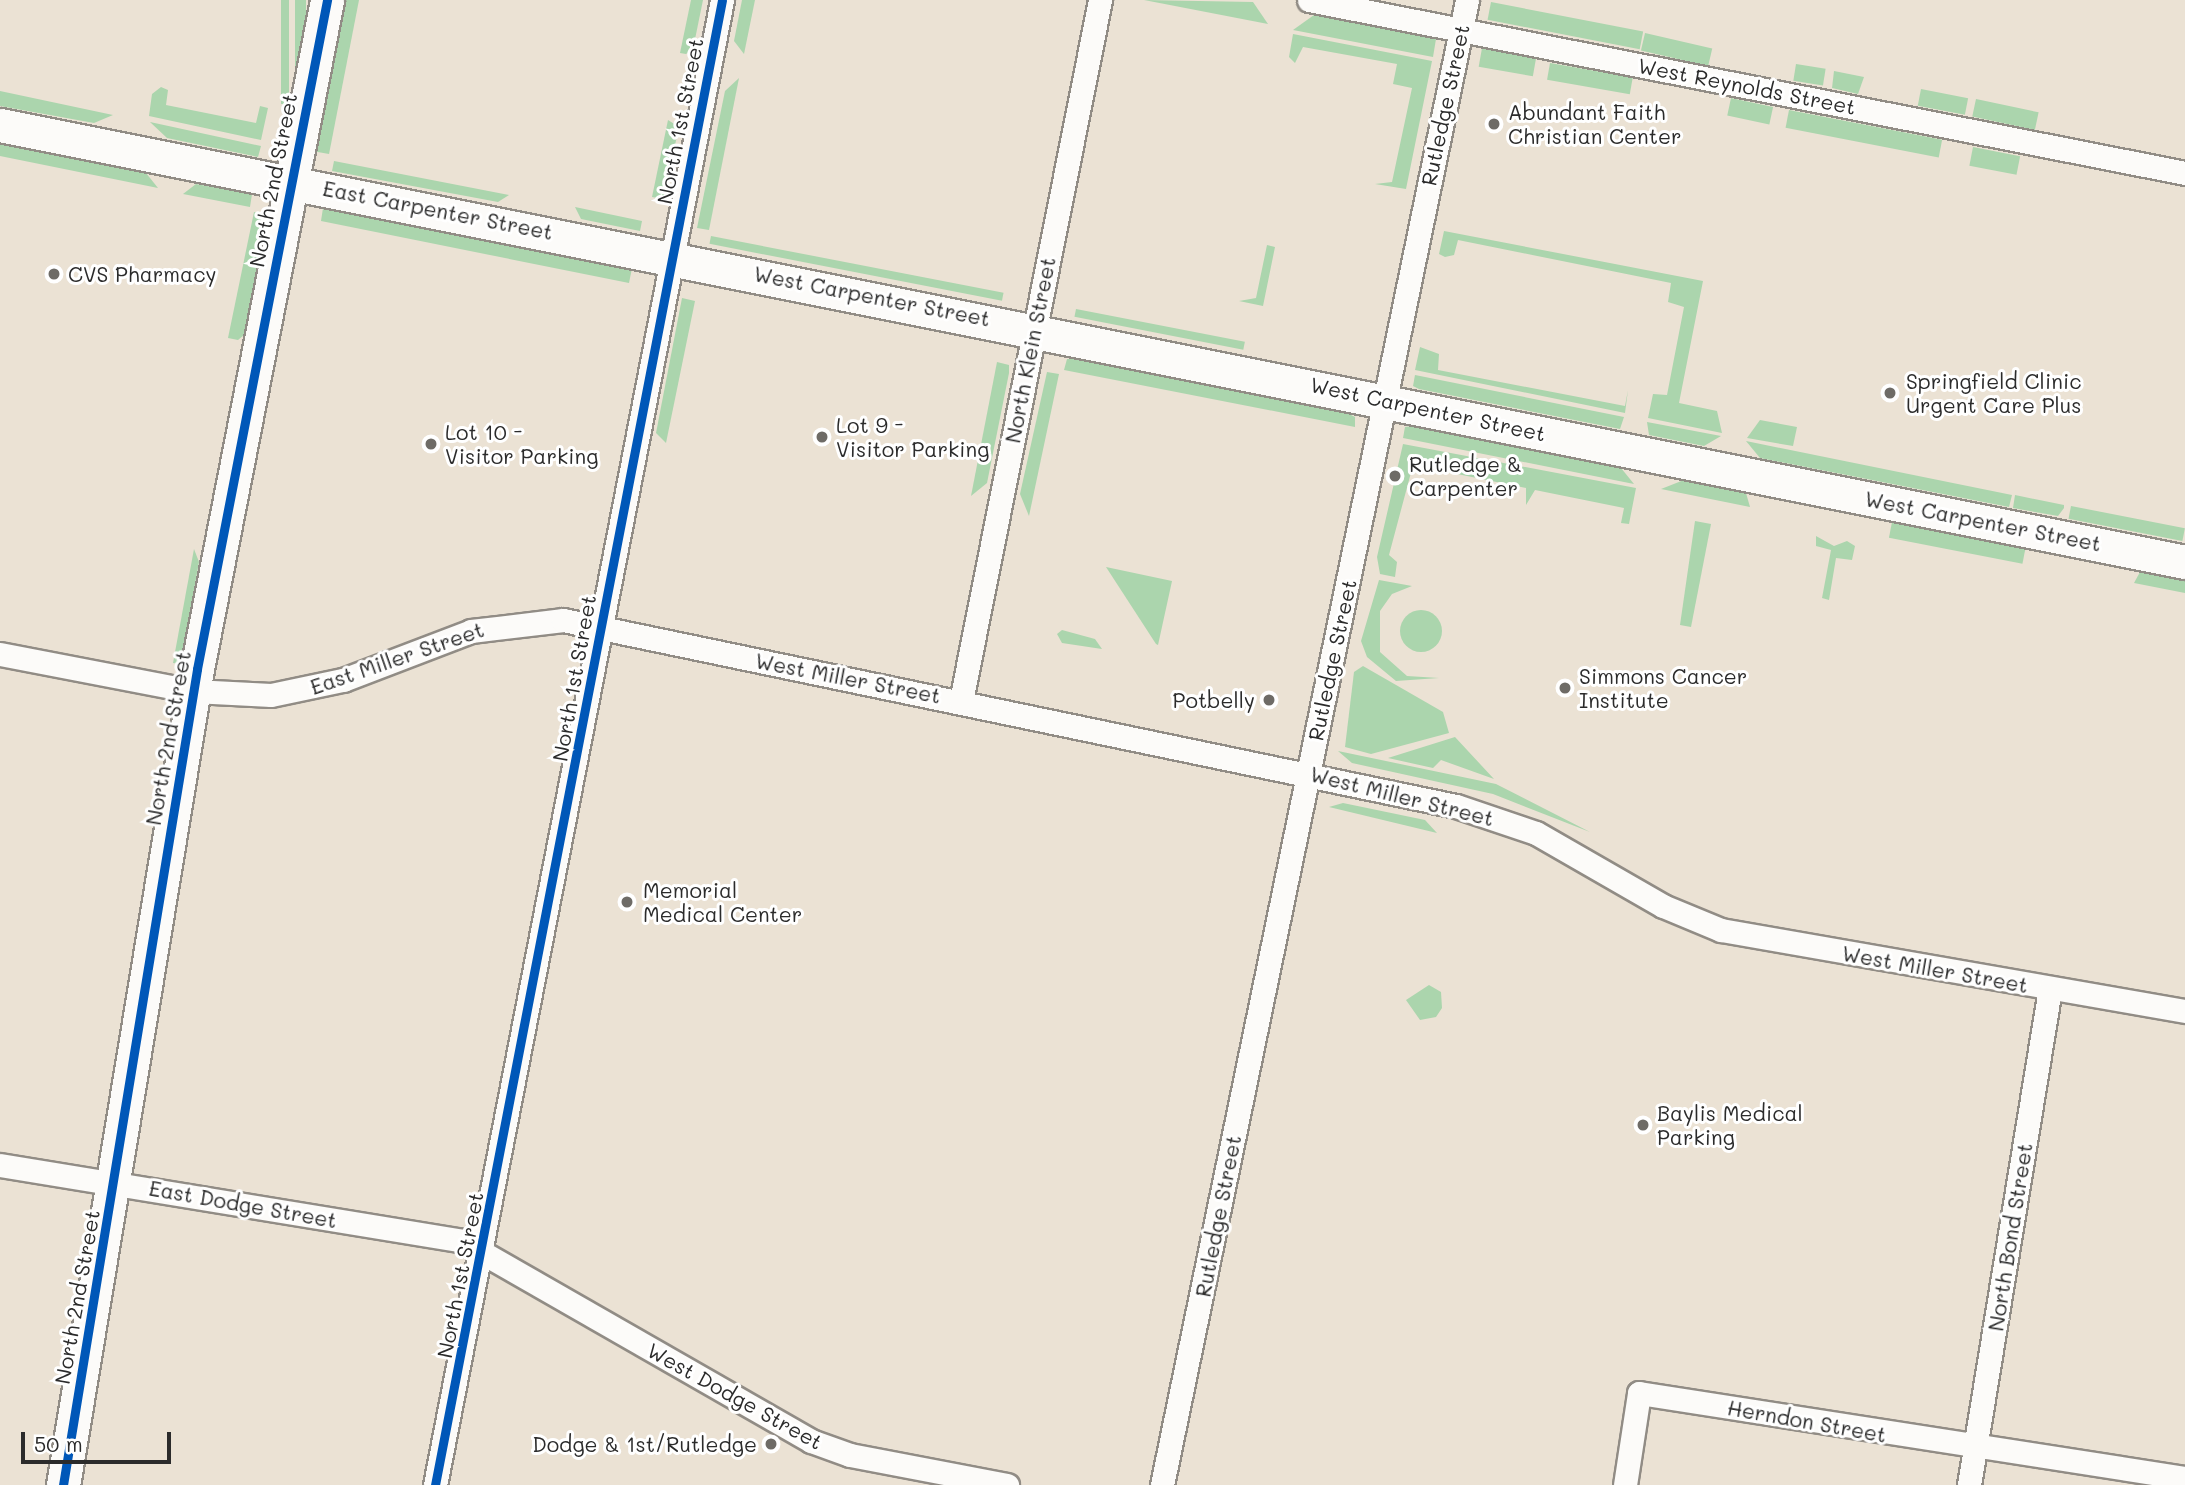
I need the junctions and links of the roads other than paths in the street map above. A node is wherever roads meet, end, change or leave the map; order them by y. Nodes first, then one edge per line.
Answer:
1 (327, 0) edge
2 (722, 0) edge
3 (1100, 0) edge
4 (1309, 0) edge
5 (1467, 0) edge
6 (1461, 30) junction
7 (0, 125) edge
8 (2185, 173) edge
9 (290, 182) junction
10 (670, 256) junction
11 (1035, 328) junction
12 (1385, 402) junction
13 (2185, 562) edge
14 (600, 628) junction
15 (0, 654) edge
16 (193, 691) junction
17 (961, 701) junction
18 (1308, 774) junction
19 (2050, 989) junction
20 (2185, 1011) edge
21 (0, 1165) edge
22 (114, 1182) junction
23 (482, 1254) junction
24 (1975, 1450) junction
25 (2185, 1478) edge
26 (63, 1485) edge
27 (435, 1485) edge
28 (1007, 1485) edge
29 (1162, 1485) edge
30 (1625, 1485) edge
31 (1969, 1485) edge

1 - 9 street, North 2nd Street
2 - 10 street, North 1st Street
3 - 11 street, North Klein Street
4 - 6 street, West Reynolds Street
5 - 6 street, Rutledge Street
6 - 8 street, West Reynolds Street
6 - 12 street, Rutledge Street
7 - 9 street, East Carpenter Street
9 - 10 street, East Carpenter Street
9 - 16 street, North 2nd Street
10 - 11 street, West Carpenter Street
10 - 14 street, North 1st Street
11 - 12 street, West Carpenter Street
11 - 17 street, North Klein Street
12 - 13 street, West Carpenter Street
12 - 18 street, Rutledge Street
14 - 16 street, East Miller Street
14 - 17 street, West Miller Street
14 - 23 street, North 1st Street
15 - 16 street, East Miller Street
16 - 22 street, North 2nd Street
17 - 18 street, West Miller Street
18 - 19 street, West Miller Street
18 - 29 street, Rutledge Street
19 - 20 street, West Miller Street
19 - 24 street, North Bond Street
21 - 22 street, East Dodge Street
22 - 23 street, East Dodge Street
22 - 26 street, North 2nd Street
23 - 27 street, North 1st Street
23 - 28 street, West Dodge Street
24 - 25 street, Herndon Street
24 - 30 street, Herndon Street
24 - 31 street, North Bond Street

